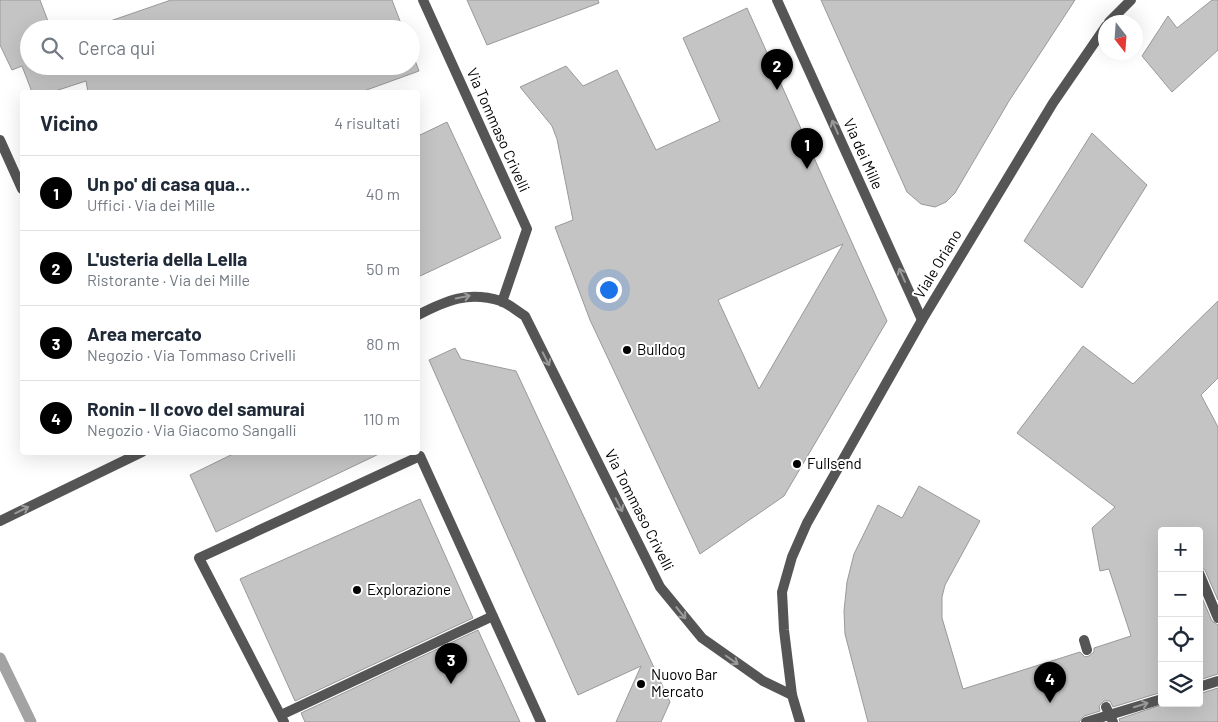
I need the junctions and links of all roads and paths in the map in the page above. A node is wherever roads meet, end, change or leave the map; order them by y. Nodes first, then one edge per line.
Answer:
1 (424, 0) edge
2 (777, 0) edge
3 (1130, 0) edge
4 (1116, 15) edge
5 (1098, 38) edge
6 (0, 140) edge
7 (20, 185) edge
8 (502, 302) junction
9 (420, 314) edge
10 (922, 320) junction
11 (136, 455) edge
12 (0, 521) edge
13 (1203, 582) edge
14 (493, 616) junction
15 (1218, 618) edge
16 (1218, 681) edge
17 (1203, 686) edge
18 (792, 695) junction
19 (1158, 700) edge
20 (1109, 715) edge
21 (283, 719) edge
22 (541, 722) edge
23 (800, 722) edge
24 (1086, 722) edge

1 - 8 street, Via Tommaso Crivelli
10 -> 2 street, Via dei Mille
3 - 4 street
5 - 10 street, Viale Oriano
6 - 7 street
9 -> 8 street, Via Tommaso Crivelli
8 -> 18 street, Via Tommaso Crivelli
10 - 18 street, Viale Oriano
12 -> 11 street
13 - 15 street
14 - 21 street
14 - 21 street
14 - 22 street
16 - 17 street
18 - 23 street, Viale Oriano
20 -> 19 street
20 - 24 street

